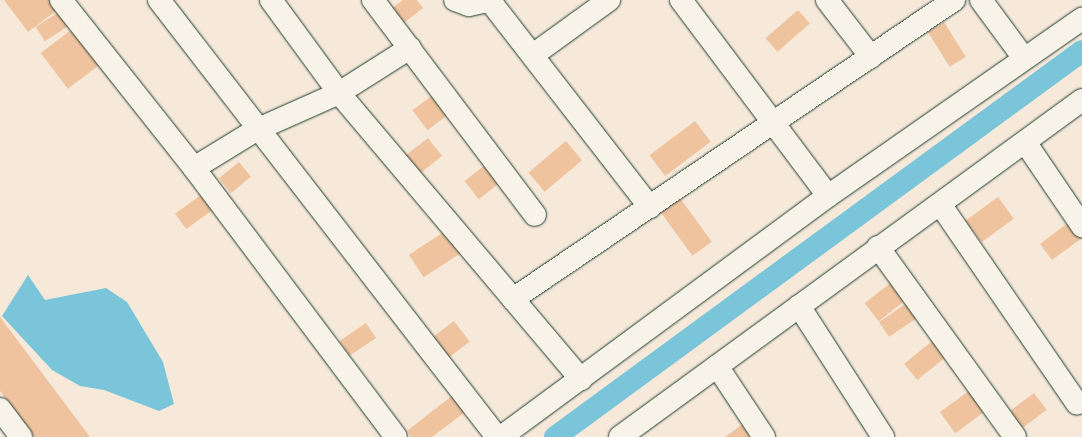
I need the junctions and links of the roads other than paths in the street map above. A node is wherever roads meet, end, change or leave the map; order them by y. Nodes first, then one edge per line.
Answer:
1 (62, 0) edge
2 (159, 0) edge
3 (271, 0) edge
4 (373, 0) edge
5 (455, 0) edge
6 (609, 0) edge
7 (681, 0) edge
8 (827, 0) edge
9 (954, 0) edge
10 (981, 0) edge
11 (491, 1) edge
12 (1082, 19) edge
13 (410, 48) junction
14 (533, 56) junction
15 (871, 57) junction
16 (1024, 57) junction
17 (339, 93) junction
18 (1082, 100) edge
19 (774, 123) junction
20 (256, 130) junction
21 (1025, 142) junction
22 (194, 168) junction
23 (828, 196) junction
24 (940, 204) junction
25 (650, 207) junction
26 (535, 216) dead end
27 (1082, 226) edge
28 (878, 248) junction
29 (513, 299) junction
30 (799, 306) junction
31 (717, 366) junction
32 (581, 379) junction
33 (1077, 403) dead end
34 (0, 409) edge
35 (644, 430) edge
36 (21, 437) edge
37 (396, 437) edge
38 (496, 437) edge
39 (501, 437) edge
40 (620, 437) edge
41 (764, 437) edge
42 (883, 437) edge
43 (1015, 437) edge

1 - 22 street
2 - 20 street
3 - 17 street
4 - 13 street
5 - 11 street
6 - 14 street
7 - 19 street
8 - 15 street
9 - 15 street
10 - 16 street
11 - 14 street
12 - 16 street
13 - 17 street
13 - 26 street
14 - 25 street
15 - 19 street
16 - 23 street
17 - 20 street
17 - 29 street
18 - 21 street
19 - 23 street
19 - 25 street
20 - 22 street
20 - 38 street
21 - 24 street
21 - 27 street
22 - 37 street
23 - 32 street
24 - 28 street
24 - 33 street
25 - 29 street
28 - 30 street
28 - 43 street
29 - 32 street
30 - 31 street
30 - 42 street
31 - 35 street
31 - 41 street
32 - 39 street
34 - 36 street
35 - 40 street

